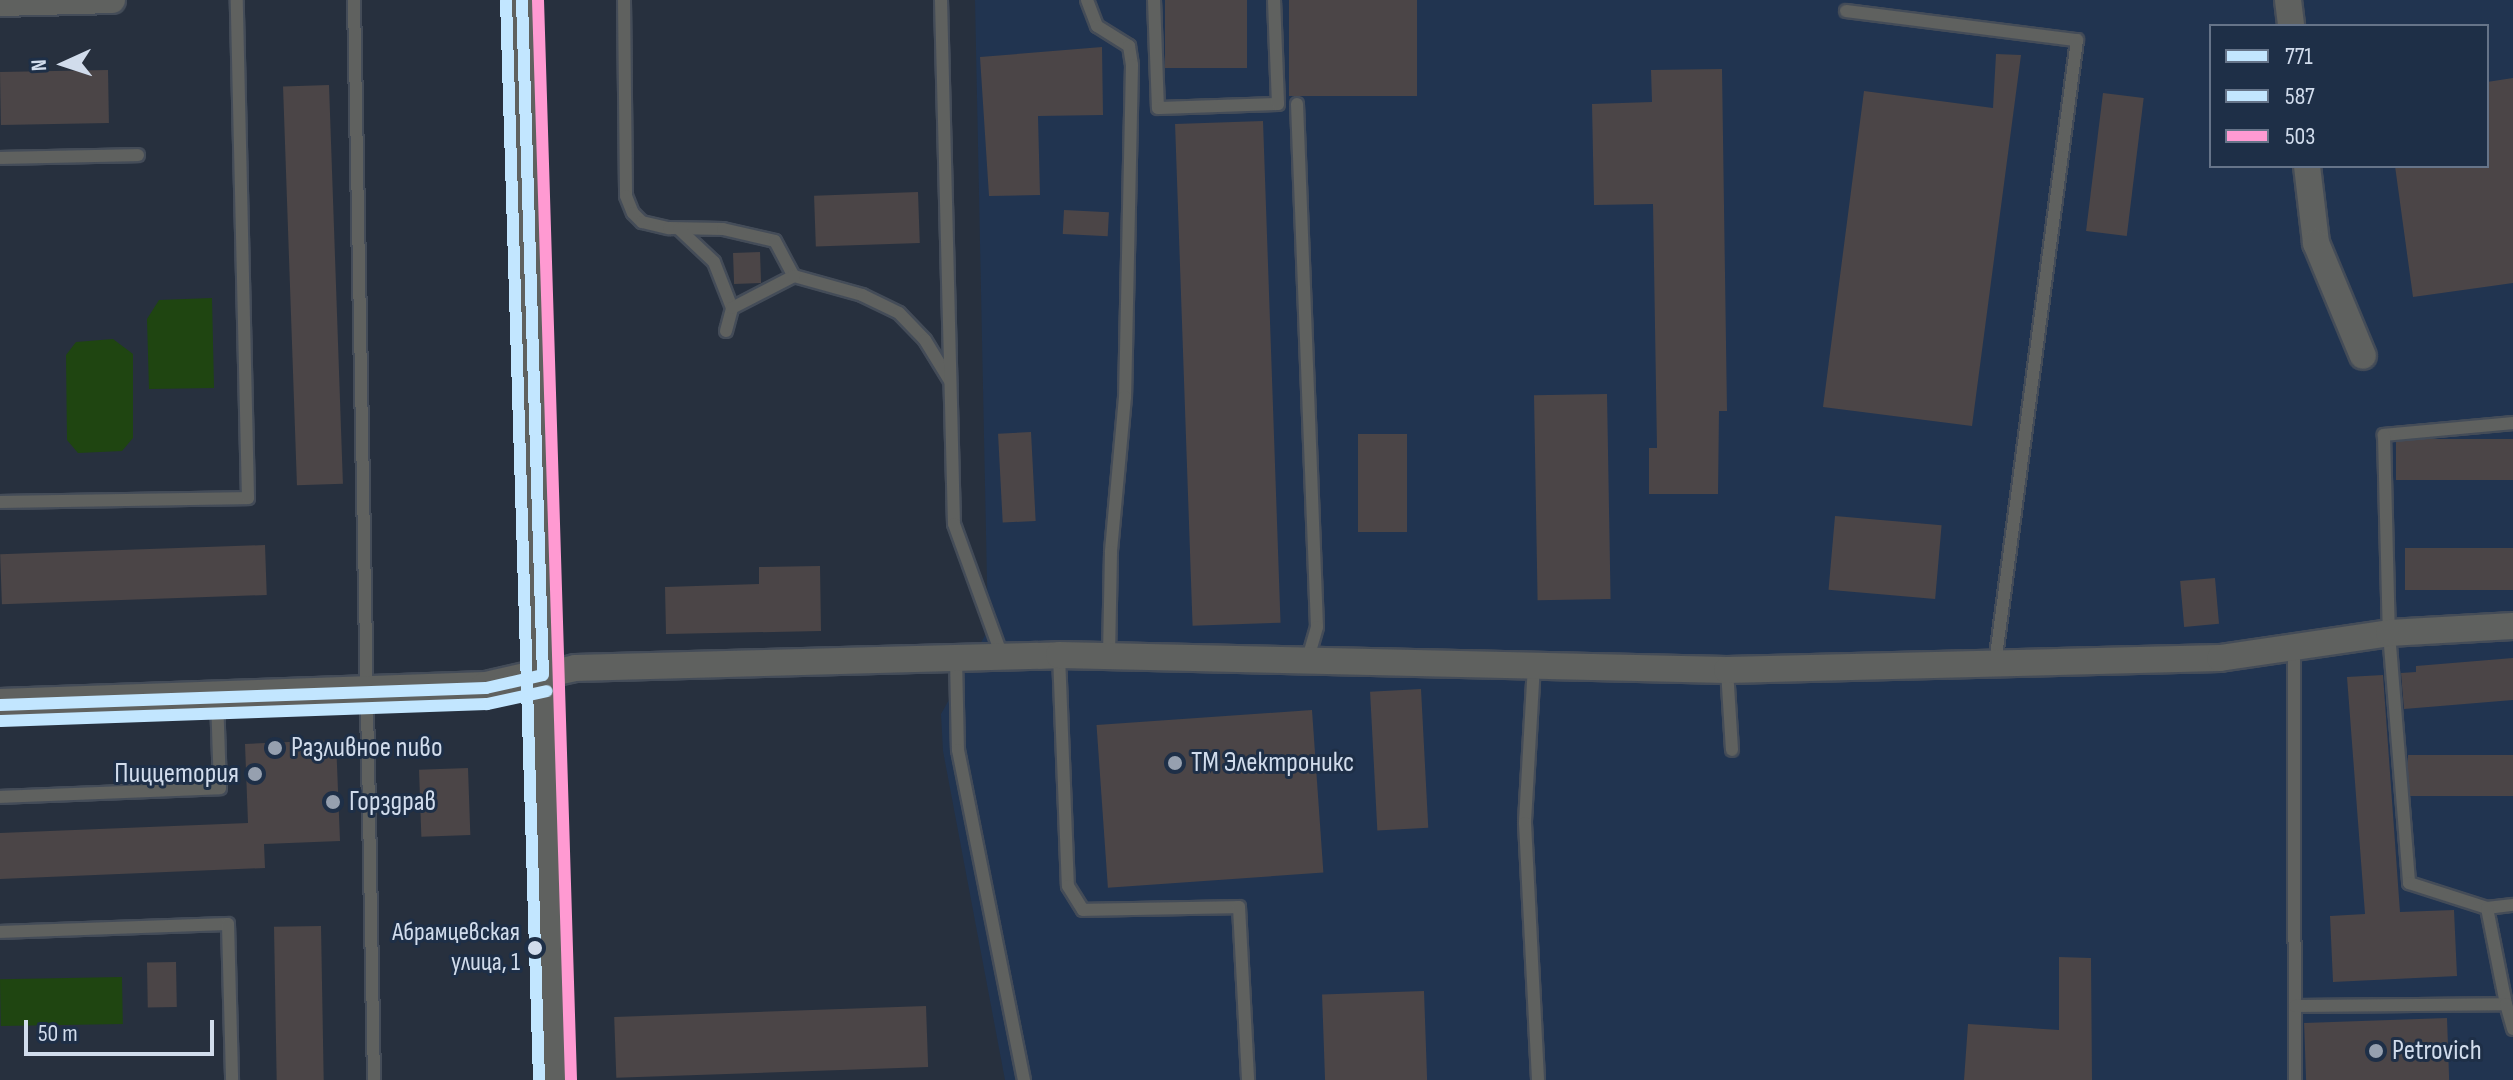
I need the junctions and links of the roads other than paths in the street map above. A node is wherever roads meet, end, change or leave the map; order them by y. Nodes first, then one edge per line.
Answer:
1 (112, 0) edge
2 (237, 0) edge
3 (354, 0) edge
4 (522, 0) edge
5 (624, 0) edge
6 (941, 0) edge
7 (1087, 0) edge
8 (1154, 0) edge
9 (1274, 0) edge
10 (2288, 0) edge
11 (0, 3) edge
12 (1846, 11) dead end
13 (2291, 24) edge
14 (1297, 104) dead end
15 (138, 155) dead end
16 (0, 158) edge
17 (2307, 168) edge
18 (678, 229) junction
19 (794, 276) junction
20 (732, 308) junction
21 (726, 331) dead end
22 (2363, 356) dead end
23 (952, 384) junction
24 (2513, 423) edge
25 (0, 502) edge
26 (2513, 626) edge
27 (2389, 633) junction
28 (2294, 648) junction
29 (1059, 655) junction
30 (1109, 655) junction
31 (1002, 656) junction
32 (956, 657) junction
33 (1308, 658) junction
34 (1534, 662) junction
35 (1995, 664) junction
36 (1727, 670) junction
37 (543, 675) junction
38 (366, 692) junction
39 (217, 697) junction
40 (0, 705) edge
41 (1732, 750) dead end
42 (0, 797) edge
43 (2513, 905) edge
44 (2487, 908) junction
45 (0, 932) edge
46 (2506, 1004) junction
47 (2295, 1006) junction
48 (2513, 1029) edge
49 (232, 1080) edge
50 (374, 1080) edge
51 (555, 1080) edge
52 (1024, 1080) edge
53 (1248, 1080) edge
54 (1538, 1080) edge
55 (2295, 1080) edge

1 - 11 street
2 - 25 lane
3 - 38 lane
4 - 37 street
5 - 18 lane
6 - 23 lane
7 - 30 lane
8 - 9 lane
10 - 13 street
12 - 35 lane
14 - 33 lane
15 - 16 lane
17 - 22 street
18 - 19 lane
18 - 20 lane
19 - 20 lane
19 - 23 lane
20 - 21 lane
23 - 31 lane
24 - 27 lane
26 - 27 street
27 - 28 street
27 - 44 lane
28 - 35 street
28 - 47 lane
29 - 30 street
29 - 31 street
29 - 53 lane
30 - 33 street
31 - 32 street
32 - 37 street
32 - 52 lane
33 - 34 street
34 - 36 street
34 - 54 lane
35 - 36 street
36 - 41 lane
37 - 38 street
37 - 51 street
38 - 39 street
38 - 50 lane
39 - 40 street
39 - 42 lane
43 - 44 lane
44 - 46 lane
45 - 49 lane
46 - 47 lane
46 - 48 lane
47 - 55 lane

